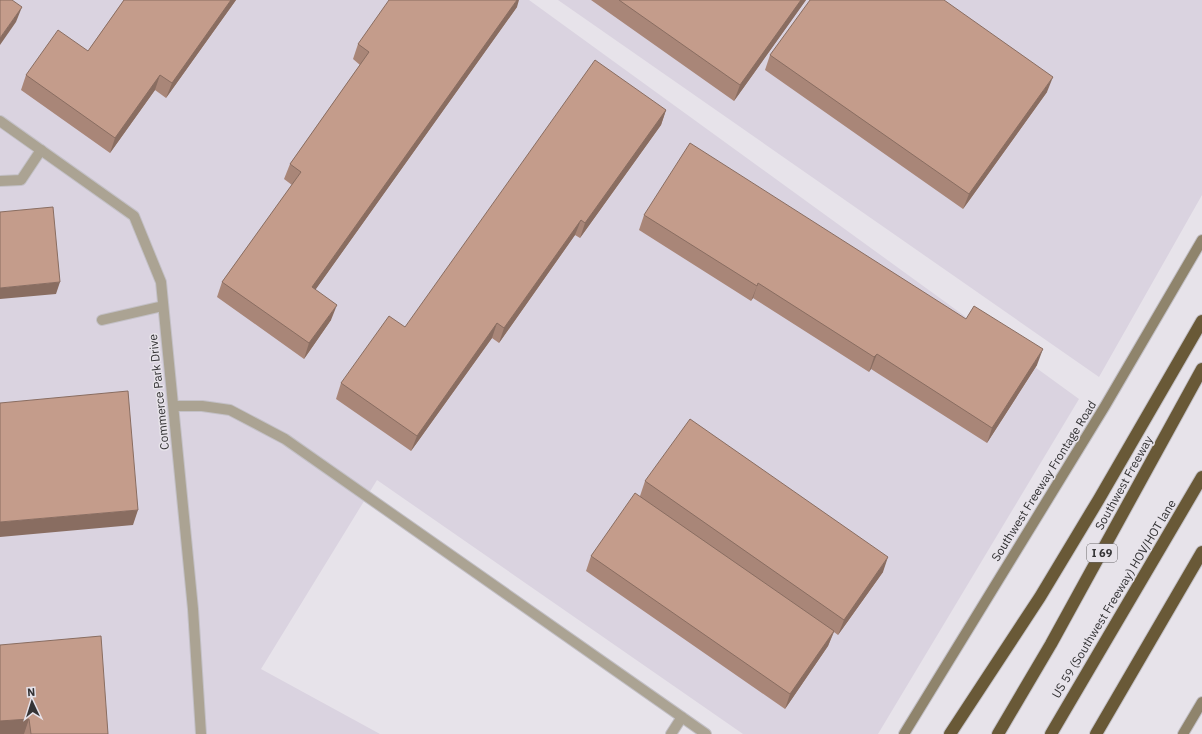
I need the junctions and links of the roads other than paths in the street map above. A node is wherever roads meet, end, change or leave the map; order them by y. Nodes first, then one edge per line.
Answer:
1 (0, 121) edge
2 (41, 150) junction
3 (0, 181) edge
4 (1202, 240) edge
5 (163, 306) junction
6 (102, 320) dead end
7 (1202, 321) edge
8 (1202, 369) edge
9 (174, 406) junction
10 (1202, 478) edge
11 (1202, 552) edge
12 (1126, 682) junction
13 (1202, 702) edge
14 (682, 717) junction
15 (201, 734) edge
16 (671, 734) edge
17 (706, 734) edge
18 (904, 734) edge
19 (950, 734) edge
20 (998, 734) edge
21 (1051, 734) edge
22 (1096, 734) edge
23 (1105, 734) edge
24 (1183, 734) edge

1 - 2 street, Commerce Park Drive
2 - 3 street
2 - 5 street, Commerce Park Drive
4 - 18 main road, Southwest Freeway Frontage Road
5 - 6 street
5 - 9 street, Commerce Park Drive
7 - 19 highway
8 - 20 highway, Southwest Freeway / I 69
9 - 14 street
9 - 15 street, Commerce Park Drive
10 - 21 highway, US 59 (Southwest Freeway) HOV/HOT lane
11 - 12 highway
12 - 22 highway
12 - 23 highway
13 - 24 main road
14 - 16 street
14 - 17 street

